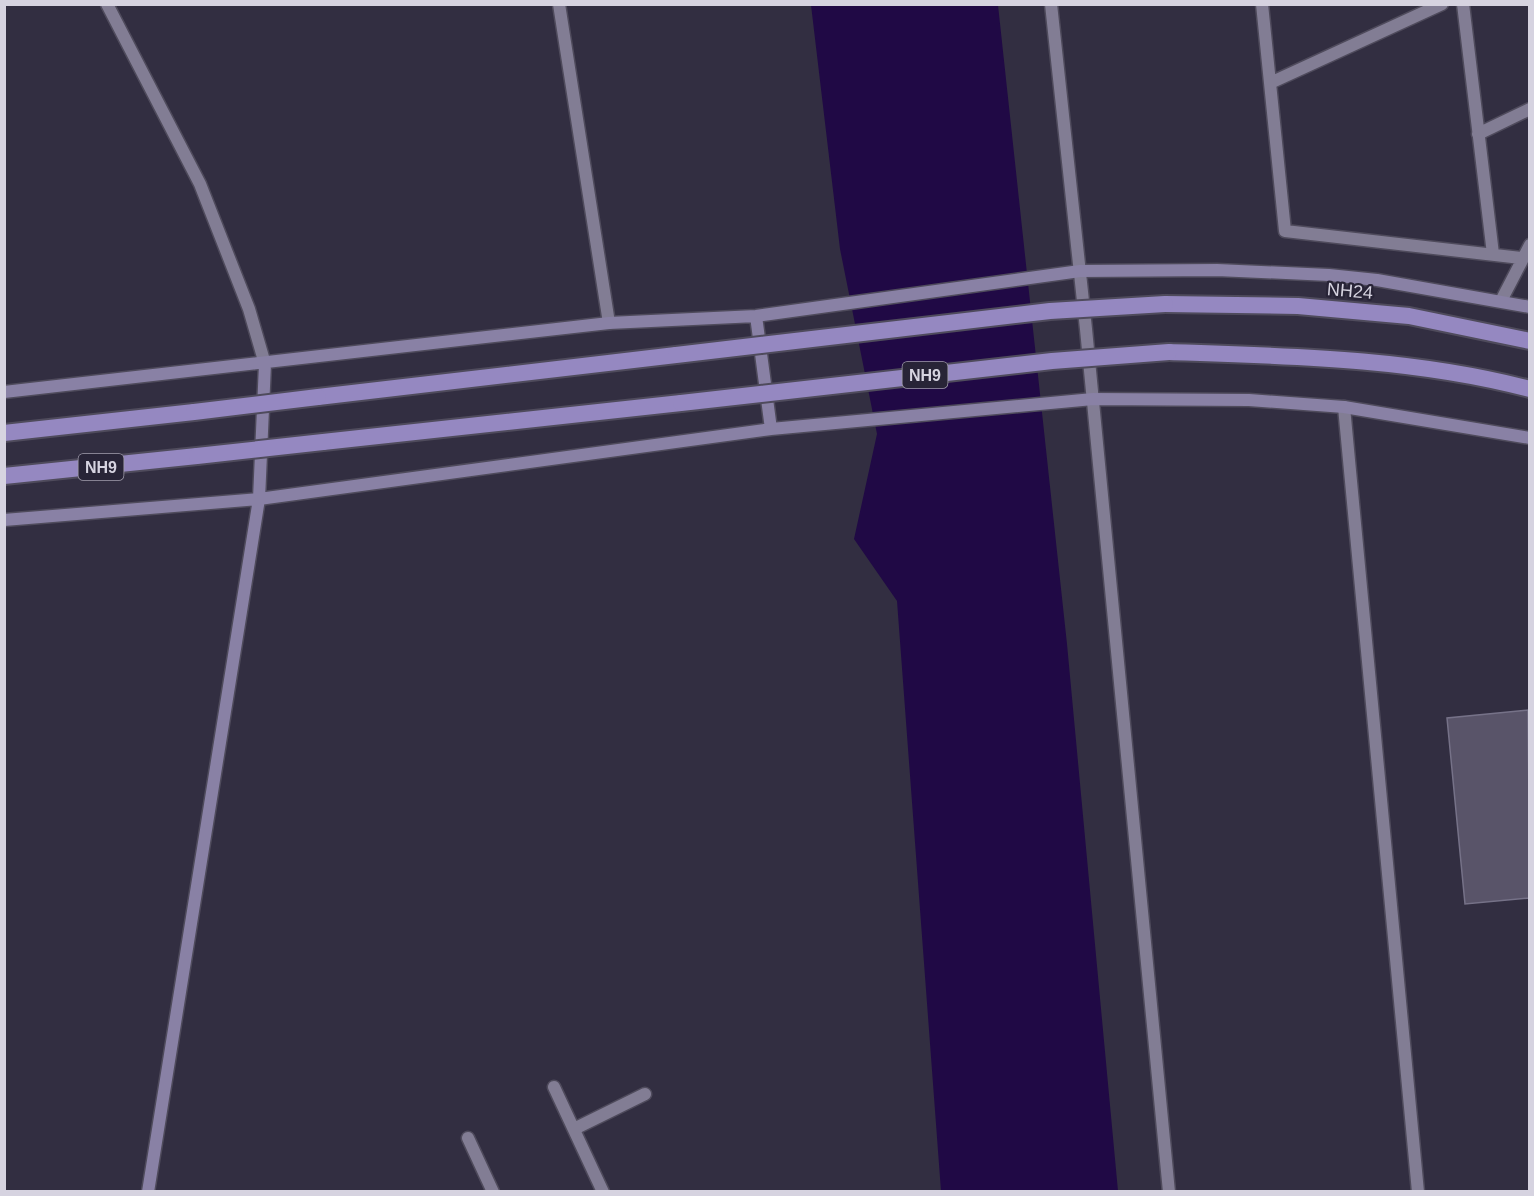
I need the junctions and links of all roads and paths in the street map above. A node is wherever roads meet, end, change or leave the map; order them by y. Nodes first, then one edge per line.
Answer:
1 (106, 4) edge
2 (559, 4) edge
3 (1051, 4) edge
4 (1262, 4) edge
5 (1442, 4) edge
6 (1463, 4) edge
7 (1270, 83) junction
8 (1530, 109) edge
9 (1479, 134) junction
10 (1530, 245) edge
11 (1493, 254) junction
12 (1521, 258) junction
13 (1080, 271) junction
14 (1501, 301) junction
15 (1530, 307) edge
16 (756, 316) junction
17 (609, 323) junction
18 (1530, 341) edge
19 (265, 364) junction
20 (1530, 389) edge
21 (4, 392) edge
22 (1093, 399) junction
23 (1344, 407) junction
24 (771, 429) junction
25 (4, 433) edge
26 (1530, 438) edge
27 (4, 476) edge
28 (260, 499) junction
29 (4, 520) edge
30 (554, 1088) dead end
31 (645, 1094) dead end
32 (574, 1129) junction
33 (468, 1138) dead end
34 (148, 1191) edge
35 (493, 1191) edge
36 (603, 1191) edge
37 (1170, 1191) edge
38 (1418, 1191) edge

1 - 19 street
2 - 17 street
3 - 13 street
4 - 7 street
5 - 7 street
6 - 9 street
7 - 11 street
8 - 9 street
9 - 11 street
10 - 12 street
11 - 12 street
12 - 14 street
13 - 14 main road
13 - 16 main road
13 - 22 street
14 - 15 main road
16 - 17 main road
16 - 24 main road
17 - 19 main road
18 - 25 highway, NH24, bridge
19 - 21 main road
19 - 28 main road
20 - 27 highway, NH9, bridge
22 - 23 main road
22 - 24 main road
22 - 37 street
23 - 26 main road
23 - 38 street
24 - 28 main road
28 - 29 main road
28 - 34 main road
30 - 32 street
31 - 32 street
32 - 36 street
33 - 35 street

